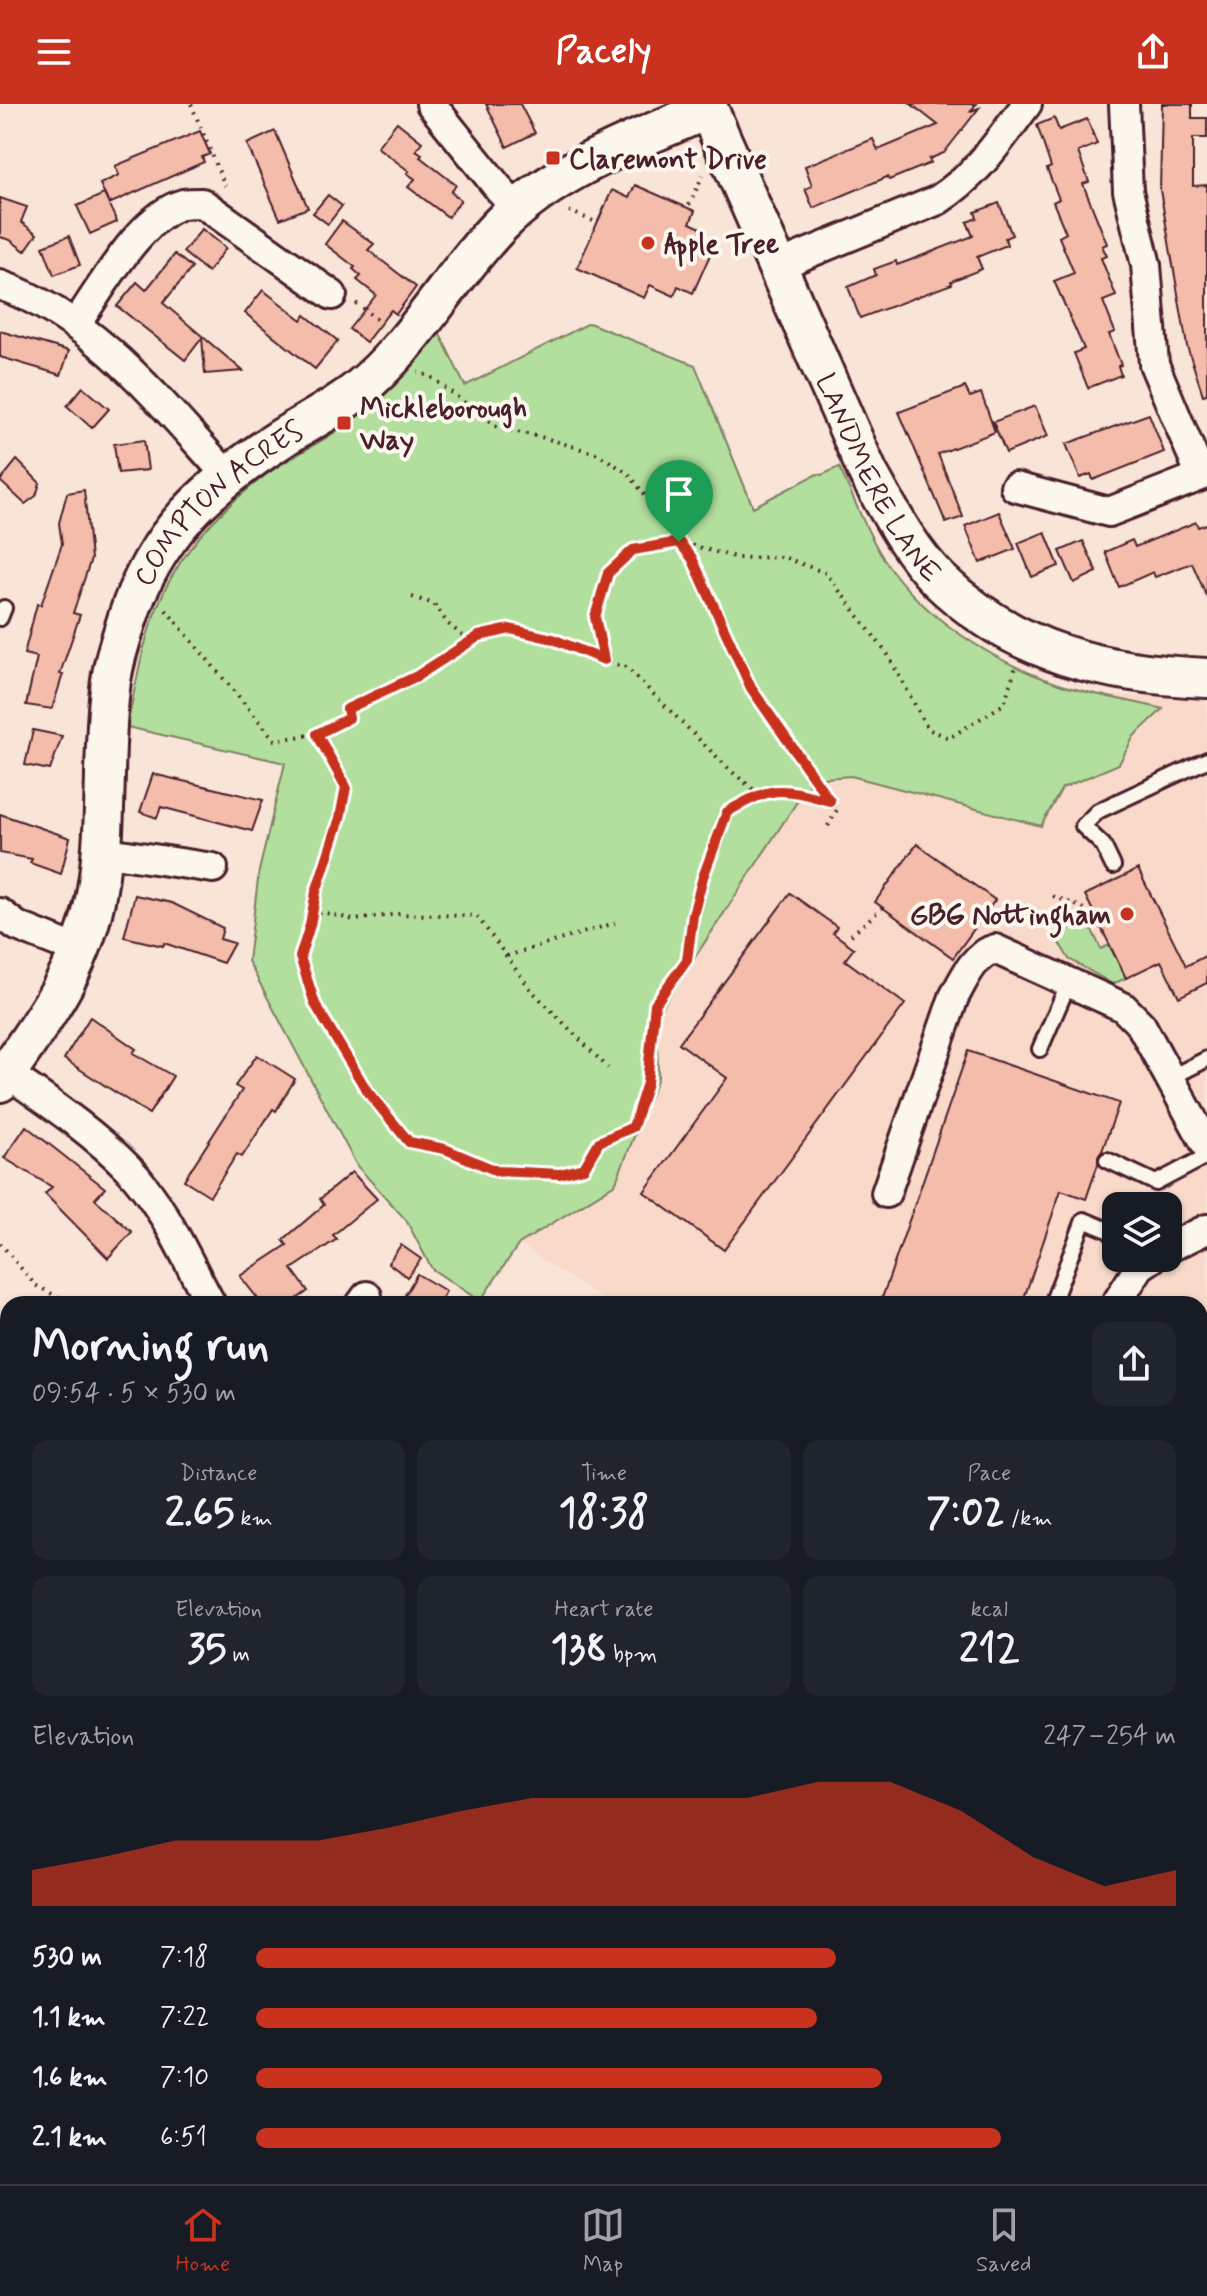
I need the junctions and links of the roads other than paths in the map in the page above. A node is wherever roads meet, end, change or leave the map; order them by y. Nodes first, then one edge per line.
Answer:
1 (431, 104) edge
2 (1027, 104) edge
3 (1124, 104) edge
4 (707, 106) edge
5 (516, 210) junction
6 (777, 266) junction
7 (0, 285) edge
8 (332, 295) road end
9 (76, 324) junction
10 (227, 475) junction
11 (1204, 481) edge
12 (1015, 487) dead end
13 (1207, 678) edge
14 (1207, 760) edge
15 (101, 851) junction
16 (1113, 866) dead end
17 (213, 868) dead end
18 (0, 913) edge
19 (80, 951) junction
20 (1069, 982) junction
21 (1040, 1049) dead end
22 (1207, 1059) edge
23 (3, 1078) edge
24 (1170, 1078) junction
25 (1207, 1146) edge
26 (1207, 1156) edge
27 (1107, 1160) dead end
28 (886, 1193) dead end
29 (1102, 1228) edge
30 (1207, 1229) edge
31 (1182, 1241) edge
32 (1135, 1272) edge
33 (207, 1296) edge
34 (1055, 1296) edge
35 (1121, 1296) edge

1 - 5 street
2 - 6 street
3 - 11 street
4 - 5 street, COMPTON ACRES
4 - 6 street, LANDMERE LANE
5 - 10 street, COMPTON ACRES
6 - 13 street, LANDMERE LANE
7 - 9 street
8 - 9 street
9 - 10 street
10 - 15 street, COMPTON ACRES
11 - 12 street
14 - 16 lane
15 - 17 street
15 - 19 street, COMPTON ACRES
18 - 19 street
19 - 23 street, COMPTON ACRES
20 - 21 lane
20 - 24 street
20 - 28 street
22 - 24 lane
23 - 33 street
24 - 25 street
26 - 27 lane
29 - 34 lane
30 - 31 street
32 - 35 street

